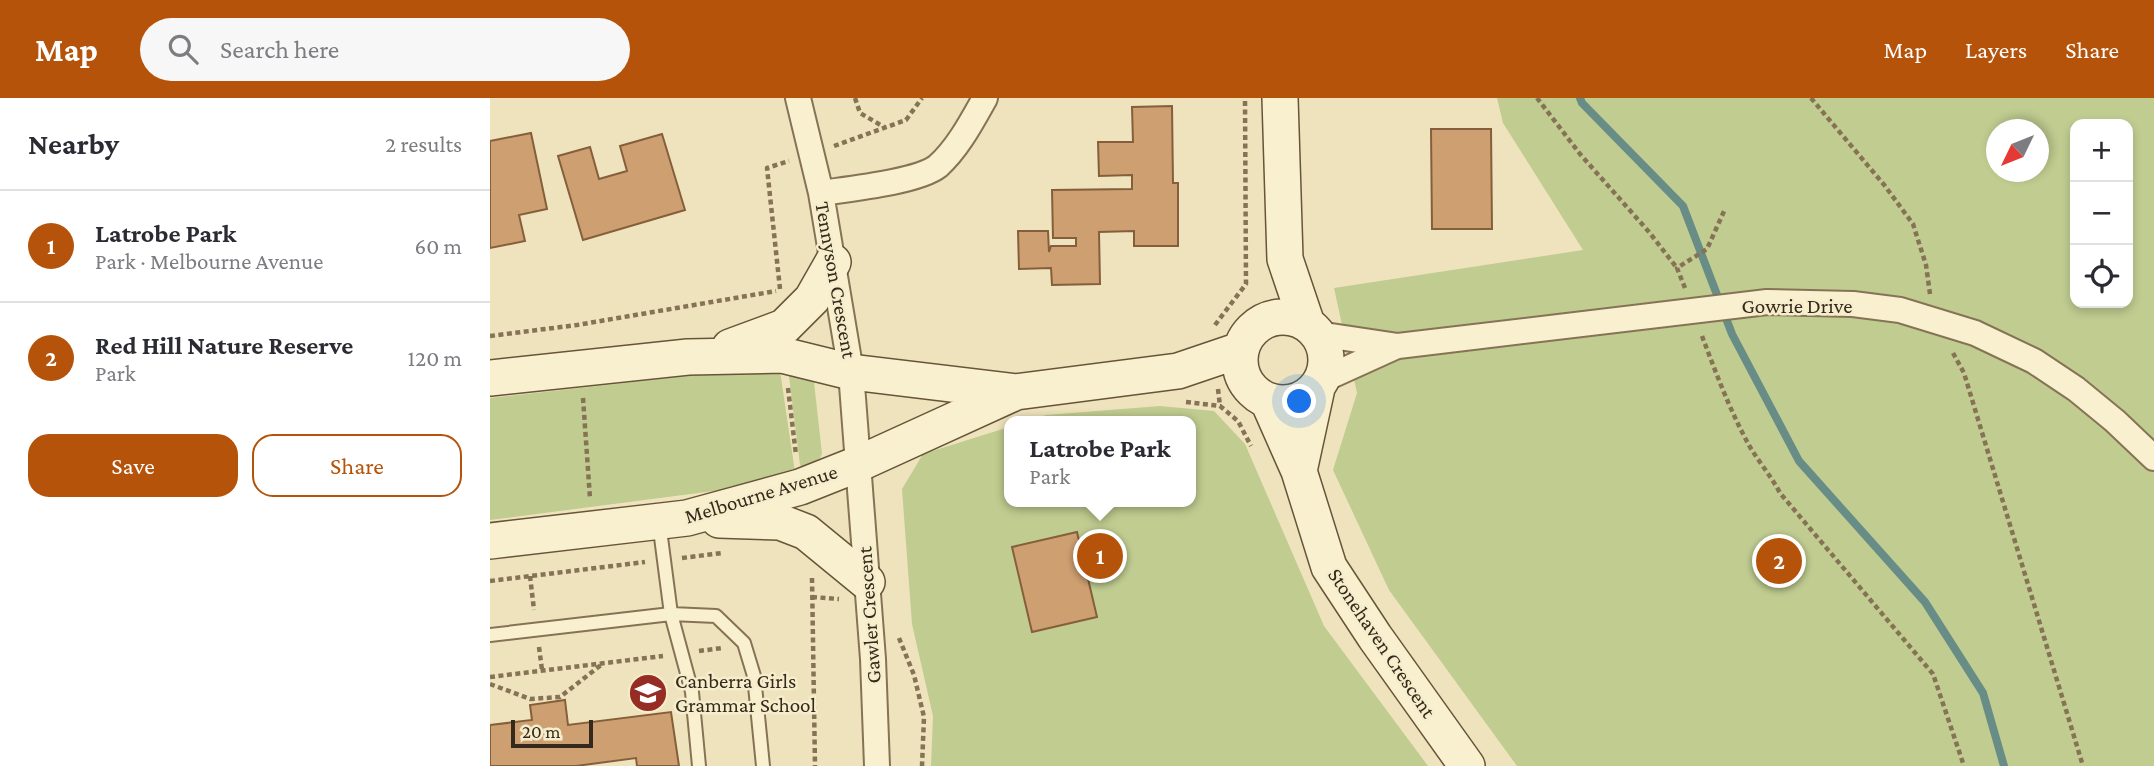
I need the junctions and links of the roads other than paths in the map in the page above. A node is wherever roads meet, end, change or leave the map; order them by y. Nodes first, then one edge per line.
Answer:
1 (798, 98) edge
2 (985, 98) edge
3 (1280, 98) edge
4 (821, 193) junction
5 (1285, 259) junction
6 (832, 262) junction
7 (1312, 329) junction
8 (1250, 337) junction
9 (1398, 346) junction
10 (704, 357) junction
11 (851, 372) junction
12 (490, 378) edge
13 (1320, 384) junction
14 (1179, 387) junction
15 (1016, 391) junction
16 (1245, 398) junction
17 (2154, 458) edge
18 (858, 464) junction
19 (1299, 471) junction
20 (673, 520) junction
21 (490, 541) edge
22 (867, 582) junction
23 (671, 614) junction
24 (490, 635) edge
25 (699, 766) edge
26 (763, 766) edge
27 (877, 766) edge
28 (1467, 766) edge

1 - 4 street, Tennyson Crescent
2 - 4 street
3 - 5 main road
4 - 6 street, Tennyson Crescent
5 - 7 main road
5 - 8 main road
6 - 10 main road
6 - 11 street, Tennyson Crescent
7 - 8 main road
7 - 9 street, Gowrie Drive
7 - 13 main road
8 - 14 main road, Melbourne Avenue
8 - 16 main road
9 - 13 street, Gowrie Drive
9 - 17 street, Gowrie Drive
10 - 11 main road, Melbourne Avenue
10 - 12 main road, Melbourne Avenue
11 - 15 main road, Melbourne Avenue
11 - 18 street, Tennyson Crescent
13 - 16 main road
13 - 19 main road, Stonehaven Crescent
14 - 15 main road, Melbourne Avenue
14 - 16 main road, Melbourne Avenue
15 - 18 main road, Melbourne Avenue
16 - 19 main road, Stonehaven Crescent
18 - 20 main road, Melbourne Avenue
18 - 22 street, Gawler Crescent
19 - 28 main road, Stonehaven Crescent
20 - 21 main road, Melbourne Avenue
20 - 22 main road
20 - 23 lane
22 - 27 street, Gawler Crescent
23 - 24 lane
23 - 25 lane
23 - 26 lane

